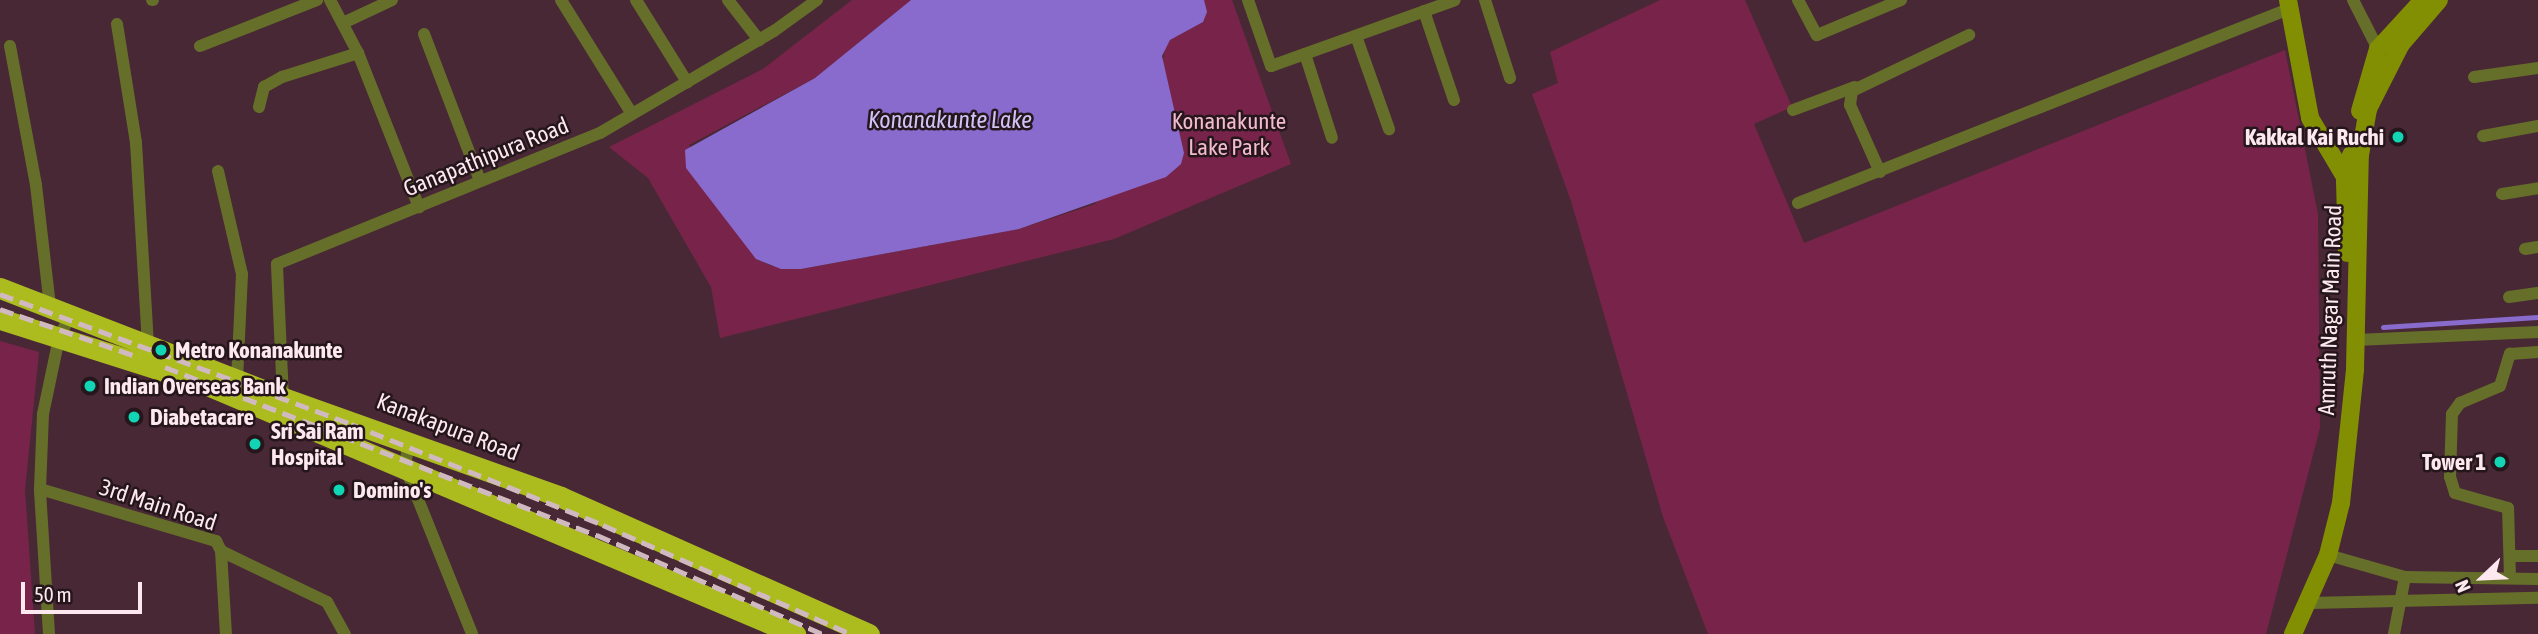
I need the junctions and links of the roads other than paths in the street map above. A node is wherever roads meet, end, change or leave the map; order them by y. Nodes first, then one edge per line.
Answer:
1 (317, 0) edge
2 (330, 0) edge
3 (392, 0) edge
4 (561, 0) edge
5 (636, 0) edge
6 (728, 0) edge
7 (817, 0) edge
8 (1248, 0) edge
9 (1455, 0) edge
10 (1485, 0) edge
11 (1798, 0) edge
12 (1900, 0) edge
13 (2353, 0) edge
14 (2439, 0) edge
15 (2416, 3) edge
16 (2290, 4) edge
17 (1424, 11) junction
18 (342, 23) junction
19 (117, 24) dead end
20 (424, 34) dead end
21 (1969, 35) dead end
22 (1356, 36) junction
23 (759, 40) junction
24 (10, 46) dead end
25 (200, 46) dead end
26 (2378, 49) junction
27 (358, 53) junction
28 (1305, 54) junction
29 (2538, 68) edge
30 (2474, 77) dead end
31 (1510, 78) dead end
32 (687, 82) junction
33 (1855, 87) junction
34 (1454, 100) dead end
35 (259, 107) dead end
36 (1793, 110) dead end
37 (632, 114) junction
38 (2538, 126) edge
39 (1389, 129) dead end
40 (2483, 136) dead end
41 (1332, 138) dead end
42 (218, 172) dead end
43 (1880, 172) junction
44 (480, 181) junction
45 (2352, 183) junction
46 (2538, 188) edge
47 (2502, 194) dead end
48 (1798, 203) dead end
49 (419, 207) junction
50 (0, 288) edge
51 (2538, 293) edge
52 (2509, 297) dead end
53 (50, 306) junction
54 (70, 315) junction
55 (0, 319) edge
56 (2538, 331) edge
57 (59, 338) junction
58 (2356, 340) junction
59 (148, 345) junction
60 (2538, 352) edge
61 (237, 380) junction
62 (283, 398) junction
63 (410, 441) junction
64 (405, 467) junction
65 (40, 489) junction
66 (221, 551) junction
67 (2328, 555) junction
68 (2510, 556) junction
69 (2538, 556) edge
70 (2405, 577) junction
71 (2510, 578) junction
72 (2538, 579) edge
73 (2538, 598) edge
74 (2402, 600) junction
75 (2311, 603) junction
76 (49, 634) edge
77 (226, 634) edge
78 (345, 634) edge
79 (472, 634) edge
80 (795, 634) edge
81 (869, 634) edge
82 (2283, 634) edge
83 (2293, 634) edge
84 (2394, 634) edge

1 - 25 street
2 - 18 street
3 - 18 street
4 - 37 street
5 - 32 street
6 - 23 street
7 - 23 street, Ganapathipura Road
8 - 28 street
9 - 17 street
10 - 31 street
11 - 12 street
13 - 26 street
14 - 45 main road, Amruth Nagar Main Road
15 - 26 main road, Amruth Nagar Main Road
16 - 43 street
16 - 45 main road
17 - 22 street
17 - 34 street
18 - 27 street
19 - 59 street
20 - 44 street
21 - 33 street
22 - 28 street
22 - 39 street
23 - 32 street, Ganapathipura Road
24 - 53 street
26 - 45 main road, Amruth Nagar Main Road
27 - 35 street
27 - 49 street
28 - 41 street
29 - 30 street
32 - 37 street, Ganapathipura Road
33 - 36 street
33 - 43 street
37 - 44 street, Ganapathipura Road
38 - 40 street
42 - 61 street
43 - 48 street
44 - 49 street, Ganapathipura Road
45 - 58 main road, Amruth Nagar Main Road
45 - 82 main road, Amruth Nagar Main Road
46 - 47 street
49 - 62 street, Ganapathipura Road
50 - 53 highway, Kanakapura Road
51 - 52 street
53 - 54 highway, Kanakapura Road
54 - 57 street
54 - 59 highway, Kanakapura Road
55 - 57 highway
56 - 58 street
57 - 64 highway
57 - 65 street
58 - 67 main road, Amruth Nagar Main Road
59 - 61 highway, Kanakapura Road
60 - 68 street
61 - 62 highway, Kanakapura Road
62 - 63 highway, Kanakapura Road
63 - 64 street
63 - 81 highway, Kanakapura Road
64 - 79 street
64 - 80 highway
65 - 66 street, 3rd Main Road
65 - 76 street
66 - 77 street, 3rd Main Road
66 - 78 street
67 - 70 street
67 - 75 main road, Amruth Nagar Main Road
68 - 69 street
68 - 71 street
70 - 71 street
70 - 74 street
71 - 72 street
73 - 74 street
74 - 75 street
74 - 84 street
75 - 83 main road, Amruth Nagar Main Road

